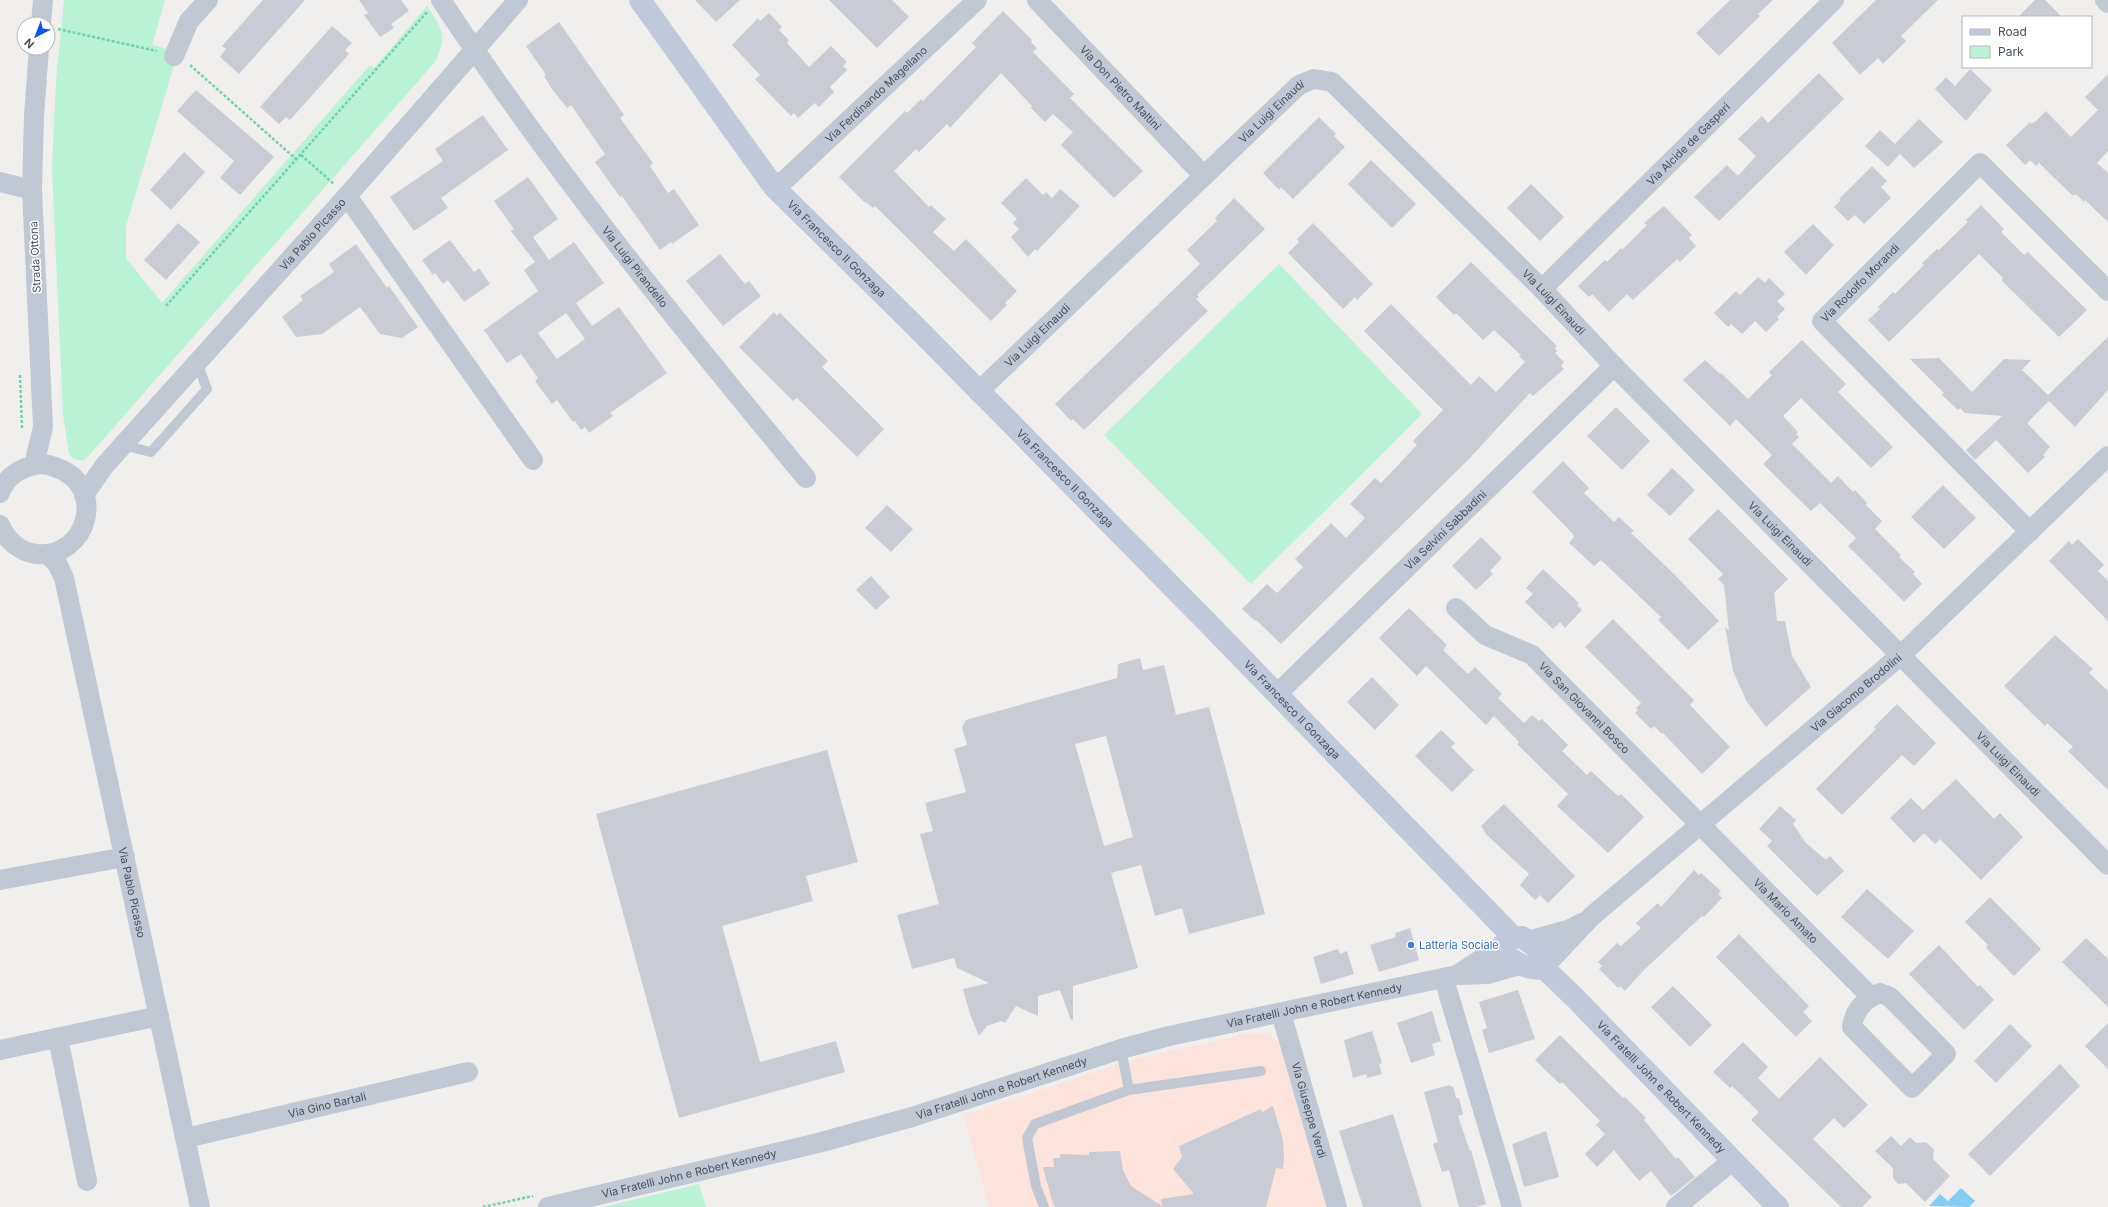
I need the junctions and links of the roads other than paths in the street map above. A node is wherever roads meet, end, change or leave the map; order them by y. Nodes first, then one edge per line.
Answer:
1 (43, 0) edge
2 (208, 0) edge
3 (518, 0) edge
4 (640, 0) edge
5 (977, 0) edge
6 (1037, 0) edge
7 (1834, 0) edge
8 (2105, 0) edge
9 (437, 3) edge
10 (2108, 3) edge
11 (46, 16) edge
12 (474, 49) junction
13 (39, 56) edge
14 (174, 56) road end
15 (1204, 176) junction
16 (0, 182) edge
17 (774, 187) junction
18 (32, 190) junction
19 (347, 196) junction
20 (1542, 289) junction
21 (2108, 291) edge
22 (1614, 366) junction
23 (978, 392) junction
24 (2108, 456) edge
25 (533, 460) dead end
26 (34, 465) junction
27 (105, 465) junction
28 (74, 478) junction
29 (806, 478) dead end
30 (0, 493) edge
31 (84, 495) junction
32 (0, 525) edge
33 (2030, 532) junction
34 (72, 543) junction
35 (6, 547) edge
36 (48, 554) junction
37 (64, 578) junction
38 (1456, 608) dead end
39 (1901, 655) junction
40 (1277, 694) junction
41 (1699, 825) junction
42 (125, 856) junction
43 (2108, 865) edge
44 (0, 880) edge
45 (1592, 916) junction
46 (1515, 941) junction
47 (1519, 965) junction
48 (1545, 967) junction
49 (1450, 977) junction
50 (1871, 997) junction
51 (1281, 1013) junction
52 (159, 1016) junction
53 (58, 1038) junction
54 (1121, 1049) junction
55 (0, 1050) edge
56 (1261, 1071) dead end
57 (468, 1072) dead end
58 (1129, 1090) junction
59 (186, 1138) junction
60 (1732, 1161) junction
61 (87, 1181) dead end
62 (200, 1207) edge
63 (548, 1207) edge
64 (1044, 1207) edge
65 (1337, 1207) edge
66 (1512, 1207) edge
67 (1676, 1207) edge
68 (1778, 1207) edge

1 - 11 street
2 - 14 street
3 - 12 street, Via Pablo Picasso
4 - 17 street, Via Francesco II Gonzaga
5 - 17 street, Via Ferdinando Magellano
6 - 15 street, Via Don Pietro Maltini
7 - 20 street, Via Alcide de Gasperi
8 - 10 street
9 - 12 street, Via Luigi Pirandello
12 - 19 street, Via Pablo Picasso
12 - 29 street, Via Luigi Pirandello
13 - 18 street, Strada Ottona
15 - 20 street, Via Luigi Einaudi
15 - 23 street, Via Luigi Einaudi
16 - 18 street
17 - 23 street, Via Francesco II Gonzaga
18 - 26 street, Strada Ottona
19 - 25 street
19 - 27 street, Via Pablo Picasso
20 - 22 street, Via Luigi Einaudi
21 - 33 street, Via Rodolfo Morandi
22 - 39 street, Via Luigi Einaudi
22 - 40 street, Via Selvini Sabbadini
23 - 40 street, Via Francesco II Gonzaga
24 - 33 street, Via Giacomo Brodolini
26 - 28 street
26 - 30 street
27 - 28 street, Via Pablo Picasso
27 - 31 street, Via Pablo Picasso
28 - 31 street
31 - 34 street, Via Pablo Picasso
32 - 35 street
33 - 39 street, Via Giacomo Brodolini
34 - 36 street
34 - 37 street, Via Pablo Picasso
35 - 36 street
36 - 37 street, Via Pablo Picasso
37 - 42 street, Via Pablo Picasso
38 - 41 street, Via San Giovanni Bosco
39 - 41 street, Via Giacomo Brodolini
39 - 43 street, Via Luigi Einaudi
40 - 46 street, Via Francesco II Gonzaga
41 - 45 street, Via Giacomo Brodolini
41 - 50 street, Via Mario Amato
42 - 44 street
42 - 52 street, Via Pablo Picasso
45 - 46 street, Via Fratelli John e Robert Kennedy
45 - 48 street
46 - 47 street, Via Francesco II Gonzaga
46 - 48 street, Via Francesco II Gonzaga
46 - 49 street, Via Fratelli John e Robert Kennedy
47 - 48 street, Via Francesco II Gonzaga
47 - 49 street, Via Fratelli John e Robert Kennedy
48 - 60 street, Via Fratelli John e Robert Kennedy
49 - 51 street, Via Fratelli John e Robert Kennedy
49 - 66 street
50 - 50 street
51 - 54 street, Via Fratelli John e Robert Kennedy
51 - 65 street, Via Giuseppe Verdi
52 - 53 street
52 - 59 street, Via Pablo Picasso
53 - 55 street
53 - 61 street
54 - 58 lane
54 - 63 street, Via Fratelli John e Robert Kennedy
56 - 58 lane
57 - 59 street, Via Gino Bartali
58 - 64 lane
59 - 62 street, Via Pablo Picasso
60 - 67 street
60 - 68 street, Via Fratelli John e Robert Kennedy

